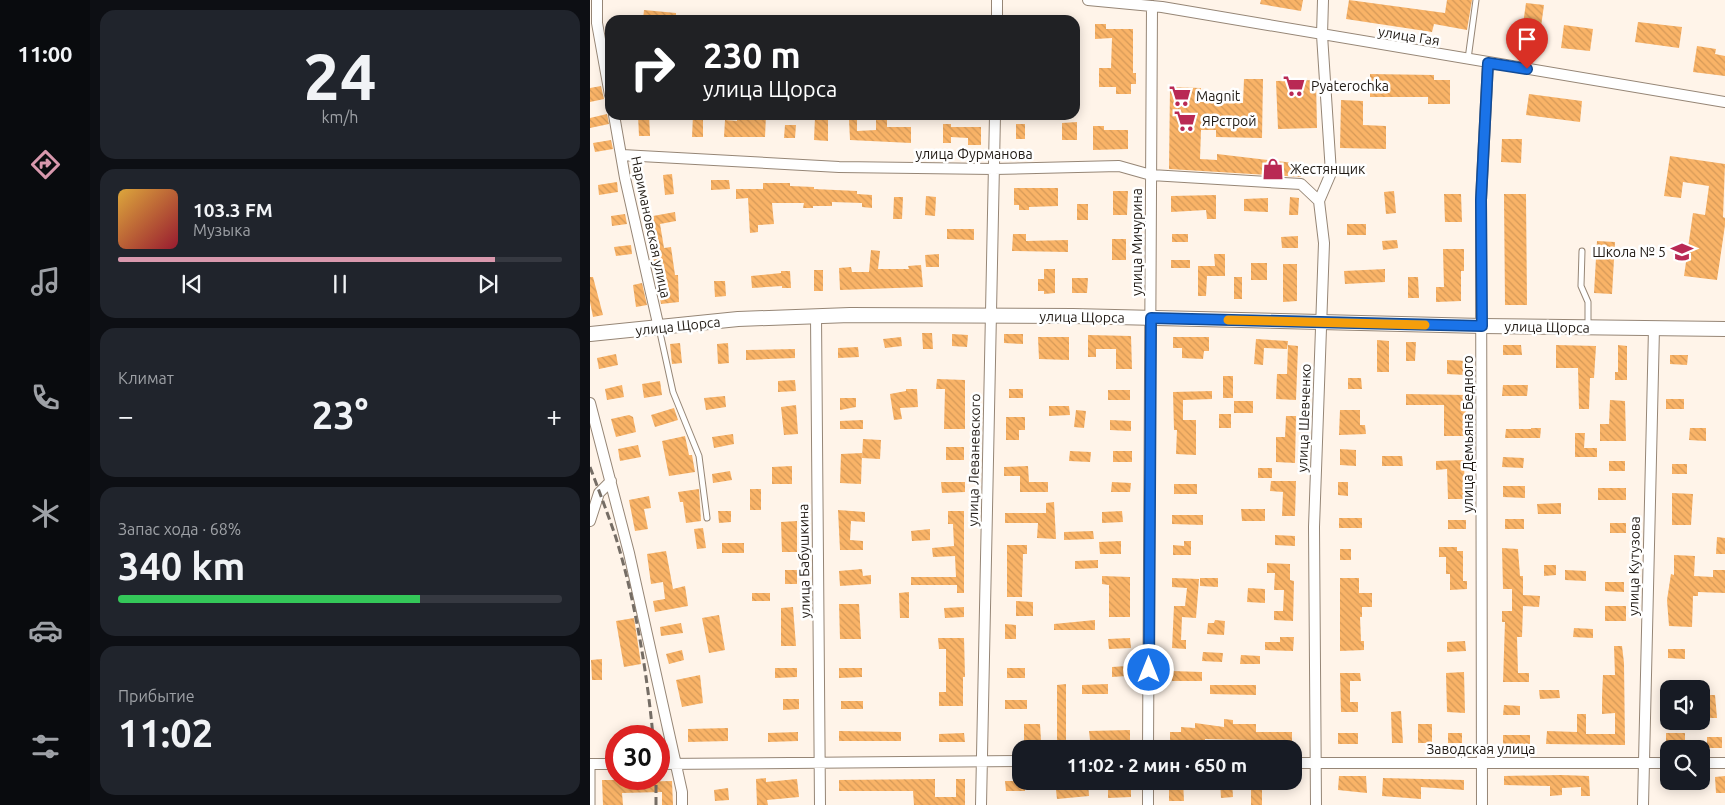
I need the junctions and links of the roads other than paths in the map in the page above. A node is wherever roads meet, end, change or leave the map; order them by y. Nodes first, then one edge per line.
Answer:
1 (598, 0) edge
2 (997, 0) edge
3 (1088, 0) edge
4 (1323, 0) edge
5 (1476, 0) edge
6 (1152, 6) junction
7 (997, 15) edge
8 (1322, 35) junction
9 (1468, 60) junction
10 (1488, 63) junction
11 (605, 67) edge
12 (1725, 102) edge
13 (615, 120) edge
14 (995, 120) edge
15 (622, 155) junction
16 (994, 169) junction
17 (1151, 175) junction
18 (1319, 201) junction
19 (1582, 251) dead end
20 (816, 316) junction
21 (991, 316) junction
22 (1151, 318) junction
23 (1321, 322) junction
24 (1482, 326) junction
25 (1588, 327) junction
26 (659, 328) junction
27 (1654, 328) junction
28 (1725, 329) edge
29 (590, 334) edge
30 (590, 403) edge
31 (612, 481) junction
32 (707, 518) dead end
33 (590, 521) edge
34 (1148, 740) edge
35 (981, 761) junction
36 (1012, 762) edge
37 (1643, 762) junction
38 (820, 763) junction
39 (1302, 763) edge
40 (1316, 763) junction
41 (1481, 763) junction
42 (1660, 763) edge
43 (1710, 763) edge
44 (1725, 763) edge
45 (591, 764) edge
46 (605, 764) edge
47 (670, 764) edge
48 (675, 764) junction
49 (1148, 790) edge
50 (592, 805) edge
51 (682, 805) edge
52 (820, 805) edge
53 (981, 805) edge
54 (1148, 805) edge
55 (1316, 805) edge
56 (1482, 805) edge
57 (1643, 805) edge

1 - 11 street
2 - 7 street
3 - 6 street, улица Гая
4 - 8 street, улица Шевченко
5 - 9 lane
6 - 8 street, улица Гая
6 - 17 street, улица Мичурина
8 - 9 street, улица Гая
8 - 18 street, улица Шевченко
9 - 10 street, улица Гая
10 - 12 street, улица Гая
10 - 24 street, улица Демьяна Бедного
13 - 15 street, Наримановская улица
14 - 16 street, улица Леваневского
15 - 16 street, улица Фурманова
15 - 26 street, Наримановская улица
16 - 17 street, улица Фурманова
16 - 21 street, улица Леваневского
17 - 18 street, улица Фурманова
17 - 22 street, улица Мичурина
18 - 23 street, улица Шевченко
19 - 25 lane
20 - 21 main road, улица Щорса
20 - 26 main road, улица Щорса
20 - 38 street, улица Бабушкина
21 - 22 main road, улица Щорса
21 - 35 street, улица Леваневского
22 - 23 main road, улица Щорса
22 - 34 street, улица Мичурина
23 - 24 main road, улица Щорса
23 - 40 street, улица Шевченко
24 - 25 main road, улица Щорса
24 - 41 street, улица Демьяна Бедного
25 - 27 main road, улица Щорса
26 - 29 main road, улица Щорса
26 - 32 lane, Наримановская улица
27 - 28 main road, улица Щорса
27 - 37 street, улица Кутузова
30 - 31 street
31 - 33 street
31 - 48 street
35 - 36 street
35 - 38 street
35 - 53 street, улица Леваневского
37 - 41 street, Заводская улица
37 - 42 street, Заводская улица
37 - 57 street, улица Кутузова
38 - 48 street
38 - 52 street, улица Бабушкина
39 - 40 street, Заводская улица
40 - 41 street, Заводская улица
40 - 55 street, улица Шевченко
41 - 56 street, улица Демьяна Бедного
43 - 44 street
45 - 46 street
45 - 50 lane
47 - 48 street
48 - 51 street
49 - 54 street

